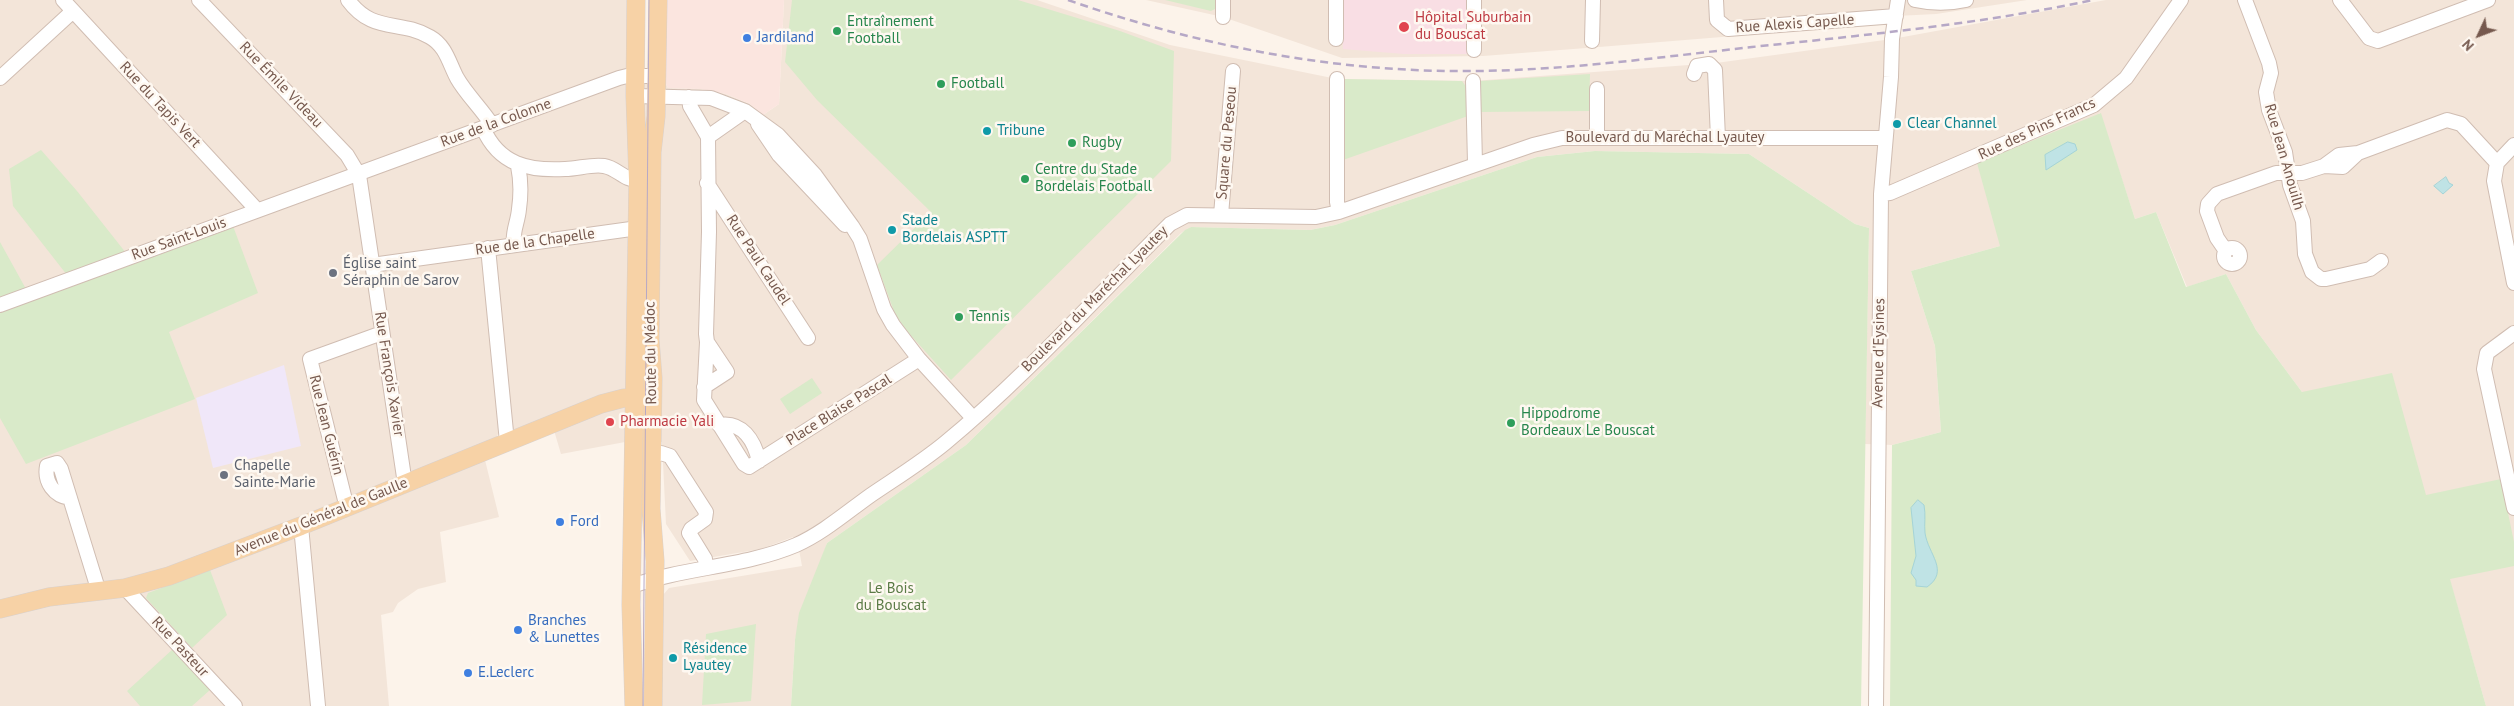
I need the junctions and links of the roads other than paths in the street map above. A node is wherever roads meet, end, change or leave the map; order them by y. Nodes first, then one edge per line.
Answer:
1 (63, 0) edge
2 (199, 0) edge
3 (348, 0) edge
4 (636, 0) edge
5 (658, 0) edge
6 (1223, 0) edge
7 (1336, 0) edge
8 (1474, 0) edge
9 (1593, 0) edge
10 (1716, 0) edge
11 (1898, 0) edge
12 (1915, 0) edge
13 (1966, 0) edge
14 (2181, 0) edge
15 (2245, 0) edge
16 (2340, 0) edge
17 (2488, 0) edge
18 (73, 11) junction
19 (1896, 16) junction
20 (1223, 17) dead end
21 (1336, 39) dead end
22 (1592, 41) dead end
23 (1474, 50) dead end
24 (1233, 71) dead end
25 (1694, 74) dead end
26 (635, 76) junction
27 (656, 76) junction
28 (0, 78) edge
29 (1337, 79) dead end
30 (1473, 81) dead end
31 (1597, 89) dead end
32 (635, 96) junction
33 (656, 96) junction
34 (689, 97) junction
35 (750, 115) junction
36 (487, 126) junction
37 (708, 137) junction
38 (1597, 137) junction
39 (1718, 138) junction
40 (1885, 138) junction
41 (2514, 145) edge
42 (1475, 163) junction
43 (2498, 163) junction
44 (518, 166) junction
45 (359, 175) junction
46 (2288, 175) junction
47 (638, 180) junction
48 (707, 183) junction
49 (1881, 194) junction
50 (257, 210) junction
51 (1339, 212) junction
52 (1221, 215) junction
53 (731, 218) junction
54 (638, 228) junction
55 (709, 232) junction
56 (514, 244) junction
57 (488, 248) junction
58 (2226, 251) dead end
59 (2381, 261) dead end
60 (372, 266) junction
61 (2514, 283) edge
62 (0, 305) edge
63 (382, 333) junction
64 (2514, 334) edge
65 (808, 338) dead end
66 (707, 342) junction
67 (919, 359) junction
68 (704, 387) junction
69 (633, 398) junction
70 (653, 398) junction
71 (973, 418) junction
72 (719, 424) junction
73 (507, 442) junction
74 (652, 457) junction
75 (759, 461) junction
76 (406, 484) junction
77 (70, 498) dead end
78 (347, 508) junction
79 (2514, 508) edge
80 (301, 526) junction
81 (706, 567) junction
82 (654, 578) junction
83 (632, 586) junction
84 (126, 588) junction
85 (99, 592) junction
86 (0, 609) edge
87 (235, 706) edge
88 (318, 706) edge
89 (634, 706) edge
90 (653, 706) edge
91 (1876, 706) edge

1 - 18 street, Rue du Tapis Vert
2 - 45 street, Rue Émile Videau
3 - 36 street
4 - 26 main road, Route du Médoc
5 - 27 main road, Route du Médoc
6 - 20 street
7 - 21 street
8 - 23 street
9 - 22 street
10 - 19 street, Rue Alexis Capelle
11 - 19 street, Avenue d'Eysines
12 - 13 street
14 - 49 street, Rue des Pins Francs
15 - 46 street, Rue Jean Anouilh
16 - 17 street
18 - 28 street
18 - 50 street, Rue du Tapis Vert
19 - 40 street, Avenue d'Eysines
24 - 52 street, Square du Peseou
25 - 39 street
26 - 27 street, Rue de la Colonne
26 - 32 main road, Route du Médoc
26 - 36 street, Rue de la Colonne
27 - 33 main road, Route du Médoc
29 - 51 street
30 - 42 street
31 - 38 street
32 - 33 street
32 - 47 main road, Route du Médoc
33 - 34 street
33 - 70 main road, Route du Médoc
34 - 35 street
34 - 37 street
35 - 37 street
35 - 67 street
36 - 44 street
36 - 45 street, Rue de la Colonne
37 - 48 street
38 - 39 street, Boulevard du Maréchal Lyautey
38 - 42 street, Boulevard du Maréchal Lyautey
39 - 40 street, Boulevard du Maréchal Lyautey
40 - 49 street, Avenue d'Eysines
41 - 43 street
42 - 51 street, Boulevard du Maréchal Lyautey
43 - 46 street
43 - 61 street
44 - 47 street
44 - 56 street
45 - 50 street, Rue Saint-Louis
45 - 60 street, Rue François Xavier
46 - 58 street
46 - 59 street, Rue Jean Anouilh
47 - 54 main road, Route du Médoc
48 - 53 street, Rue Paul Caudel
48 - 55 street
49 - 91 street, Avenue d'Eysines
50 - 62 street, Rue Saint-Louis
51 - 52 street, Boulevard du Maréchal Lyautey
52 - 71 street, Boulevard du Maréchal Lyautey
53 - 55 street
53 - 65 street, Rue Paul Caudel
54 - 56 street, Rue de la Chapelle
54 - 69 main road, Route du Médoc
55 - 66 street
56 - 57 street, Rue de la Chapelle
57 - 60 street, Rue de la Chapelle
57 - 73 street
60 - 63 street, Rue François Xavier
63 - 76 street, Rue François Xavier
63 - 78 street, Rue Jean Guérin
64 - 79 street
66 - 68 street
66 - 68 street
67 - 71 street
67 - 75 street, Place Blaise Pascal
68 - 72 street
69 - 70 main road, Avenue du Général de Gaulle
69 - 73 main road, Avenue du Général de Gaulle
69 - 83 main road, Route du Médoc
70 - 74 main road, Route du Médoc
71 - 81 street, Boulevard du Maréchal Lyautey
72 - 75 street
72 - 75 street
73 - 76 main road, Avenue du Général de Gaulle
74 - 81 street
74 - 82 main road, Route du Médoc
76 - 78 main road, Avenue du Général de Gaulle
77 - 85 street
78 - 80 main road, Avenue du Général de Gaulle
80 - 84 main road, Avenue du Général de Gaulle
80 - 88 street
81 - 82 street, Boulevard du Maréchal Lyautey
82 - 83 street, Boulevard du Maréchal Lyautey
82 - 90 main road, Route du Médoc
83 - 89 main road, Route du Médoc
84 - 85 main road, Avenue du Général de Gaulle
84 - 87 street, Rue Pasteur
85 - 86 main road, Avenue du Général de Gaulle

